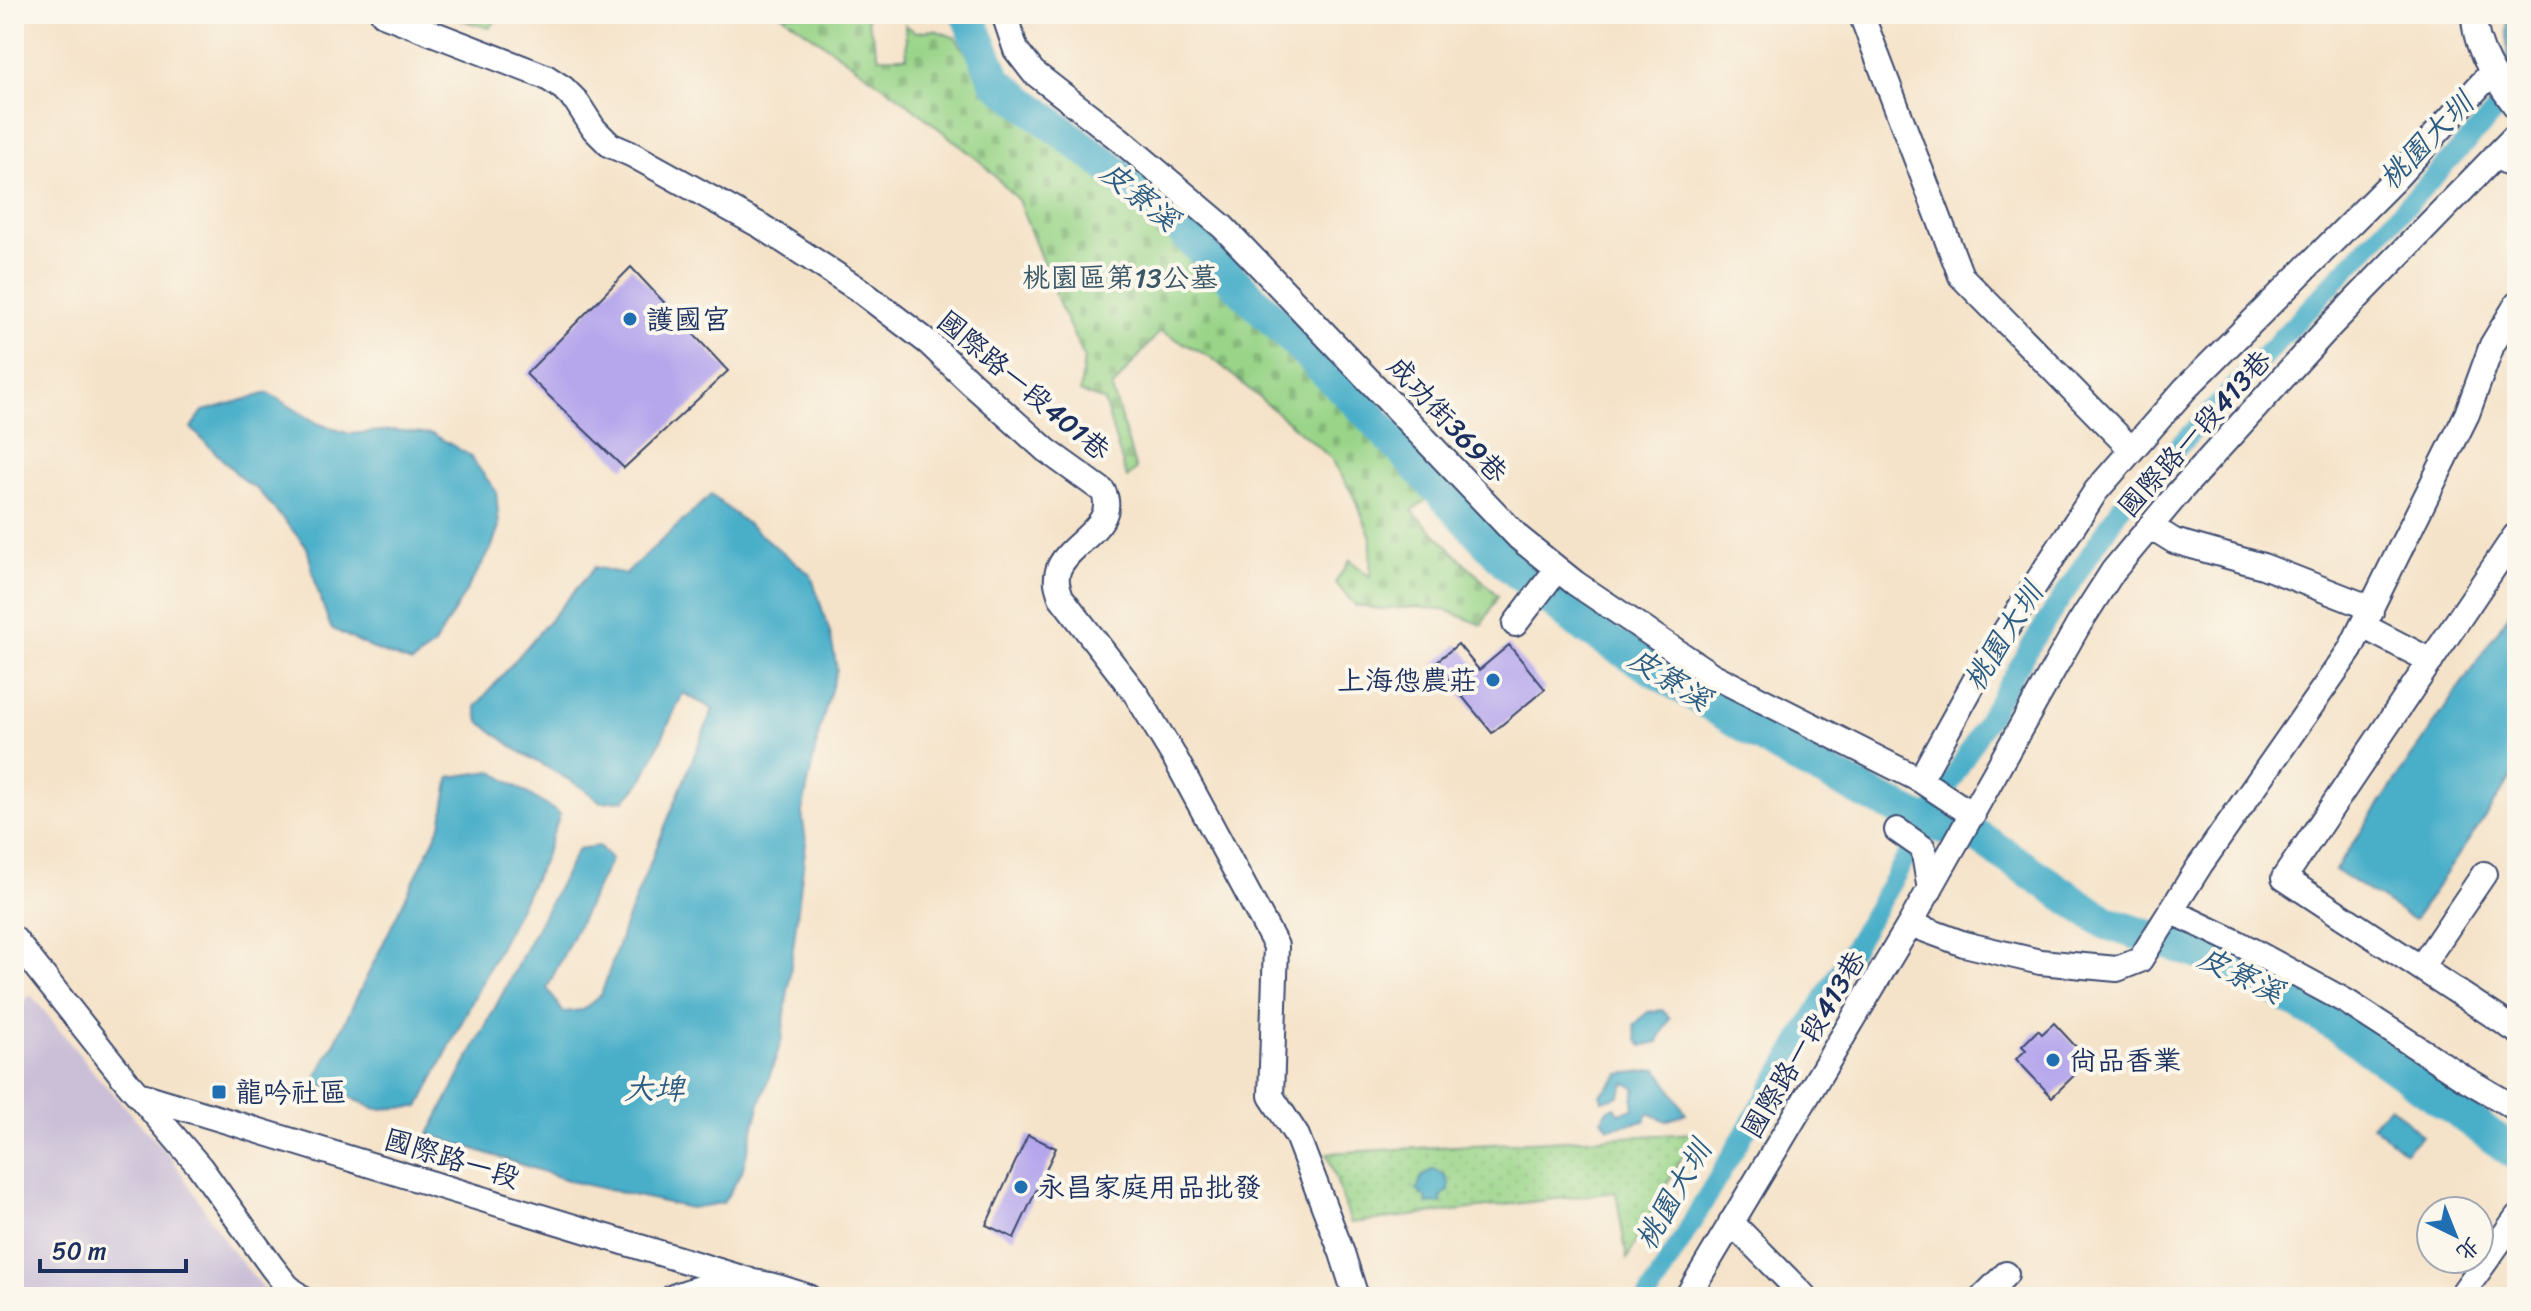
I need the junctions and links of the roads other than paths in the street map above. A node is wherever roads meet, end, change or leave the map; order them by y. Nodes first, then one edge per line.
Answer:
1 (383, 14) edge
2 (1004, 14) edge
3 (1861, 14) edge
4 (2474, 14) edge
5 (2491, 73) junction
6 (2517, 108) edge
7 (2517, 134) edge
8 (2506, 162) edge
9 (2517, 304) edge
10 (2132, 450) junction
11 (2150, 526) junction
12 (2515, 536) edge
13 (1556, 570) junction
14 (2367, 619) junction
15 (1515, 624) dead end
16 (2431, 661) junction
17 (1920, 780) junction
18 (1973, 815) junction
19 (1897, 830) dead end
20 (2484, 874) dead end
21 (1930, 890) junction
22 (2168, 915) junction
23 (1910, 924) junction
24 (14, 939) edge
25 (2421, 967) junction
26 (2517, 1031) edge
27 (138, 1094) junction
28 (2517, 1109) edge
29 (2517, 1217) edge
30 (1731, 1222) junction
31 (2006, 1274) dead end
32 (748, 1280) junction
33 (300, 1297) edge
34 (673, 1297) edge
35 (808, 1297) edge
36 (1356, 1297) edge
37 (1687, 1297) edge
38 (1805, 1297) edge
39 (1983, 1297) edge
40 (2460, 1297) edge

1 - 36 street, 國際路一段401巷
2 - 13 street, 成功街369巷
3 - 10 street
4 - 5 street
5 - 6 street
5 - 10 street
7 - 8 street, 國際路一段413巷
8 - 11 street, 國際路一段413巷
9 - 14 street
10 - 17 street
11 - 14 street
11 - 18 street, 國際路一段413巷
12 - 16 street
13 - 15 street
13 - 17 street, 成功街369巷
14 - 16 street
14 - 22 street
16 - 25 street
17 - 18 street, 成功街369巷
18 - 21 street, 國際路一段413巷
19 - 21 street
20 - 25 street
21 - 23 street, 國際路一段413巷
22 - 23 street
22 - 28 street
23 - 30 street, 國際路一段413巷
24 - 27 street
25 - 26 street
27 - 32 street, 國際路一段
27 - 33 street
29 - 40 street
30 - 37 street, 國際路一段413巷
30 - 38 street
31 - 39 street
32 - 34 street, 國際路一段
32 - 35 street, 國際路一段

